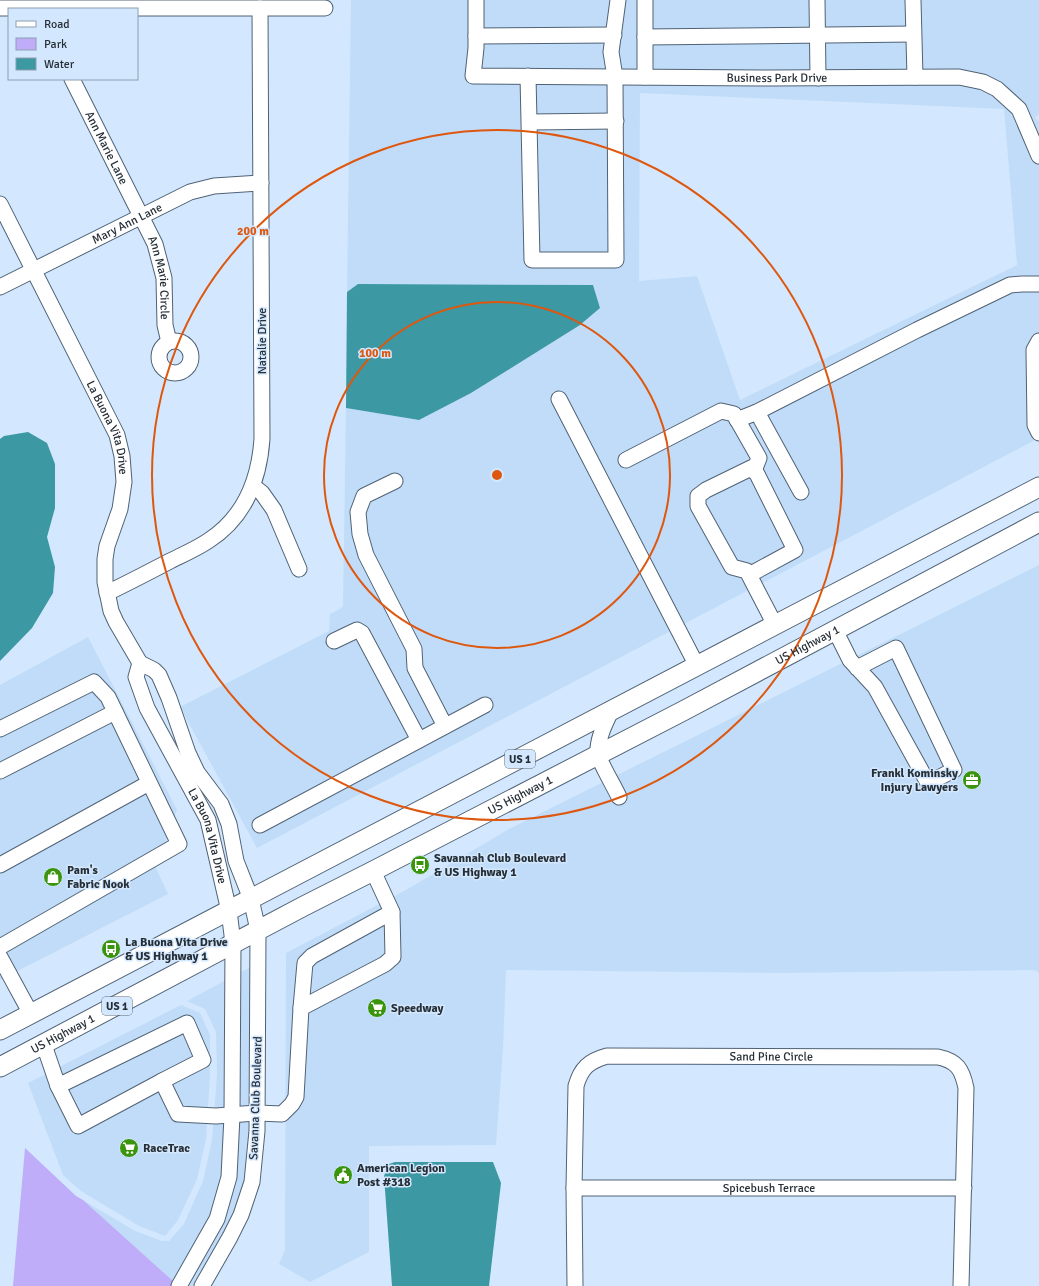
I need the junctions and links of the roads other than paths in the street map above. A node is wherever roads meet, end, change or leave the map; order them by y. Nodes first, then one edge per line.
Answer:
1 (476, 0) edge
2 (618, 0) edge
3 (645, 0) edge
4 (817, 0) edge
5 (913, 0) edge
6 (0, 8) edge
7 (36, 8) edge
8 (260, 8) junction
9 (325, 8) dead end
10 (914, 34) junction
11 (614, 35) junction
12 (818, 35) junction
13 (476, 36) junction
14 (645, 37) junction
15 (528, 76) junction
16 (616, 77) junction
17 (646, 77) junction
18 (915, 77) junction
19 (818, 78) junction
20 (73, 80) edge
21 (616, 121) junction
22 (530, 122) junction
23 (1039, 156) edge
24 (261, 183) junction
25 (0, 204) edge
26 (141, 216) junction
27 (34, 270) junction
28 (1039, 284) edge
29 (0, 287) edge
30 (1039, 341) edge
31 (169, 342) dead end
32 (1036, 377) edge
33 (559, 399) dead end
34 (758, 412) junction
35 (737, 420) junction
36 (1039, 433) edge
37 (626, 460) dead end
38 (754, 471) junction
39 (395, 481) dead end
40 (253, 486) junction
41 (1039, 487) edge
42 (802, 492) dead end
43 (1039, 522) edge
44 (298, 569) dead end
45 (748, 575) junction
46 (107, 593) junction
47 (775, 625) junction
48 (836, 630) junction
49 (334, 641) dead end
50 (140, 663) junction
51 (698, 666) junction
52 (857, 668) junction
53 (485, 705) dead end
54 (611, 711) junction
55 (115, 712) junction
56 (445, 726) junction
57 (0, 729) edge
58 (419, 740) junction
59 (598, 754) junction
60 (184, 761) junction
61 (0, 771) edge
62 (149, 783) junction
63 (619, 797) dead end
64 (260, 825) dead end
65 (0, 865) edge
66 (373, 871) junction
67 (251, 899) junction
68 (229, 910) junction
69 (392, 912) junction
70 (258, 930) junction
71 (233, 943) junction
72 (0, 947) edge
73 (0, 956) edge
74 (301, 1008) junction
75 (32, 1014) junction
76 (2, 1025) edge
77 (44, 1045) junction
78 (0, 1067) edge
79 (162, 1081) junction
80 (58, 1086) junction
81 (257, 1113) junction
82 (232, 1116) junction
83 (574, 1188) junction
84 (964, 1188) junction
85 (179, 1286) edge
86 (202, 1286) edge
87 (575, 1286) edge
88 (961, 1286) edge

1 - 13 street
2 - 11 street
3 - 14 street
4 - 12 street
5 - 10 street
6 - 7 street
7 - 8 street
8 - 9 street
8 - 24 street, Natalie Drive
10 - 12 street
10 - 18 street
11 - 13 street
11 - 16 street
12 - 14 street
12 - 19 street
13 - 15 street, Business Park Drive
14 - 17 street
15 - 16 street, Business Park Drive
15 - 22 street
16 - 17 street, Business Park Drive
16 - 21 street
17 - 19 street, Business Park Drive
18 - 19 street, Business Park Drive
18 - 23 street, Business Park Drive
20 - 26 street, Ann Marie Lane
21 - 22 street
21 - 22 street
24 - 26 street, Mary Ann Lane
24 - 40 street, Natalie Drive
25 - 27 street, La Buona Vita Drive
26 - 27 street, Mary Ann Lane
26 - 31 street, Ann Marie Circle
27 - 29 street, Mary Ann Lane
27 - 46 street, La Buona Vita Drive
28 - 34 street
30 - 32 street
32 - 36 street
33 - 51 street
34 - 35 street
34 - 42 street
35 - 37 street
35 - 38 street
38 - 45 street
38 - 45 street
39 - 56 street
40 - 44 street
40 - 46 street, Natalie Drive
41 - 47 main road, US 1
43 - 48 main road, US Highway 1 / US 1
45 - 47 street
46 - 50 street, La Buona Vita Drive
47 - 51 main road, US 1
48 - 52 street
48 - 59 main road, US Highway 1 / US 1
49 - 58 street
50 - 60 street, La Buona Vita Drive
50 - 60 street, La Buona Vita Drive
51 - 54 main road, US 1
52 - 52 street
53 - 56 street
54 - 59 street
54 - 67 main road, US 1
55 - 57 street
55 - 61 street
55 - 62 street
56 - 58 street
58 - 64 street
59 - 63 street
59 - 66 main road, US Highway 1 / US 1
60 - 67 street, La Buona Vita Drive
60 - 68 street, La Buona Vita Drive
62 - 65 street
62 - 72 street
66 - 69 street
66 - 70 main road, US Highway 1 / US 1
67 - 68 main road, US 1
67 - 70 street, Savanna Club Boulevard
68 - 71 street, Savanna Club Boulevard
68 - 75 main road, US 1
69 - 74 street
69 - 74 street
70 - 71 main road, US Highway 1 / US 1
70 - 81 street, Savanna Club Boulevard
71 - 77 main road, US Highway 1 / US 1
71 - 82 street, Savanna Club Boulevard
73 - 75 street
74 - 81 street
75 - 76 main road, US 1
77 - 78 main road, US Highway 1 / US 1
77 - 80 street
79 - 80 street
79 - 80 street
79 - 82 street
81 - 82 street
81 - 86 street, Savanna Club Boulevard
82 - 85 street, Savanna Club Boulevard
83 - 84 street, Spicebush Terrace
83 - 84 street, Sand Pine Circle
83 - 87 street, Sand Pine Circle
84 - 88 street, Sand Pine Circle

